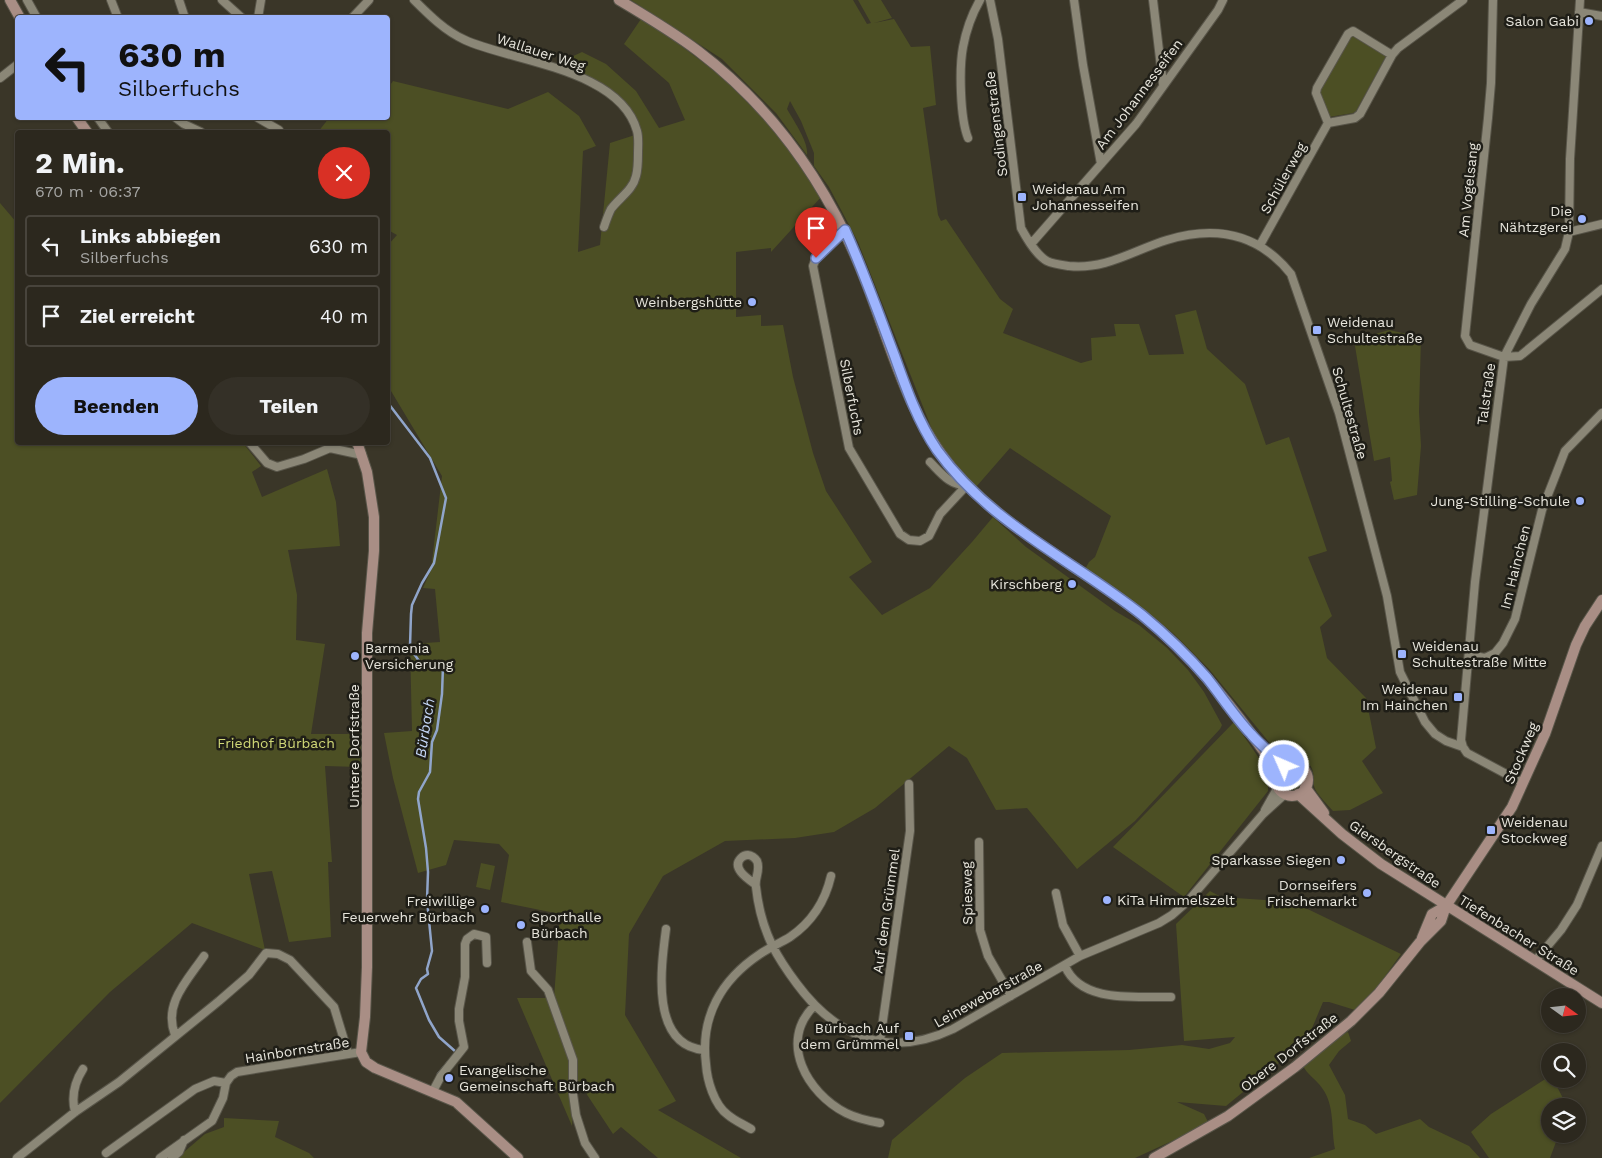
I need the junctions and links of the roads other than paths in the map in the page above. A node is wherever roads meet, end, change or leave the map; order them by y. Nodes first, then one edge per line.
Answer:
1 (10, 0) edge
2 (27, 0) edge
3 (111, 0) edge
4 (178, 0) edge
5 (222, 0) edge
6 (261, 0) edge
7 (369, 0) edge
8 (414, 0) edge
9 (619, 0) edge
10 (980, 0) edge
11 (990, 0) edge
12 (1074, 0) edge
13 (1153, 0) edge
14 (1222, 0) edge
15 (1463, 0) edge
16 (1493, 0) edge
17 (1580, 0) edge
18 (1579, 12) junction
19 (18, 15) edge
20 (35, 15) edge
21 (117, 15) edge
22 (184, 15) edge
23 (239, 15) edge
24 (258, 15) edge
25 (355, 15) edge
26 (1602, 16) edge
27 (1392, 55) junction
28 (15, 66) edge
29 (0, 78) edge
30 (1163, 84) junction
31 (179, 120) edge
32 (262, 120) edge
33 (1328, 123) junction
34 (197, 130) edge
35 (279, 130) dead end
36 (968, 138) dead end
37 (1101, 164) junction
38 (1602, 224) edge
39 (604, 227) dead end
40 (845, 230) junction
41 (1569, 232) junction
42 (1031, 244) junction
43 (1260, 246) junction
44 (1602, 289) edge
45 (1504, 357) junction
46 (1602, 412) edge
47 (251, 445) edge
48 (358, 445) edge
49 (362, 455) junction
50 (930, 462) dead end
51 (967, 485) junction
52 (1602, 600) edge
53 (1469, 655) junction
54 (1463, 747) junction
55 (1281, 769) junction
56 (1523, 783) junction
57 (909, 784) dead end
58 (1281, 790) junction
59 (1302, 790) junction
60 (979, 842) dead end
61 (1602, 846) edge
62 (831, 876) dead end
63 (755, 884) dead end
64 (1056, 893) dead end
65 (1446, 906) junction
66 (666, 929) dead end
67 (527, 942) dead end
68 (773, 946) junction
69 (204, 956) dead end
70 (1080, 956) junction
71 (1535, 960) junction
72 (487, 963) dead end
73 (1064, 966) junction
74 (1011, 996) junction
75 (1171, 997) dead end
76 (1602, 1003) edge
77 (814, 1006) junction
78 (175, 1035) junction
79 (880, 1041) junction
80 (704, 1050) junction
81 (360, 1052) junction
82 (348, 1053) junction
83 (83, 1069) dead end
84 (226, 1083) junction
85 (432, 1091) junction
86 (74, 1112) junction
87 (880, 1123) dead end
88 (751, 1129) dead end
89 (184, 1140) junction
90 (106, 1153) dead end
91 (17, 1158) edge
92 (160, 1158) edge
93 (172, 1158) edge
94 (518, 1158) edge
95 (595, 1158) edge
96 (1154, 1158) edge

1 - 19 street
2 - 20 street
3 - 21 street
4 - 22 street
5 - 23 street
6 - 24 street
7 - 25 street
8 - 39 street, Wallauer Weg
9 - 40 street
10 - 36 street
11 - 42 street, Sodingenstraße
12 - 37 street
13 - 30 street
14 - 30 street, Am Johannesseifen
15 - 27 street
16 - 45 street, Am Vogelsang
17 - 18 street, Talstraße
18 - 26 street
18 - 41 street, Talstraße
27 - 33 street
27 - 33 street
28 - 29 street
30 - 37 street, Am Johannesseifen
31 - 34 street
32 - 35 street
33 - 43 street, Schülerweg
37 - 42 street, Am Johannesseifen
38 - 41 street
40 - 51 street
40 - 51 street, Silberfuchs
41 - 45 street, Talstraße
42 - 43 street, Schultestraße
43 - 54 street, Schultestraße
44 - 45 street
45 - 53 street, Talstraße
46 - 53 street, Im Hainchen
47 - 49 street
48 - 49 street, Untere Dorfstraße
49 - 81 street, Untere Dorfstraße
50 - 51 street
51 - 55 street
52 - 56 street, Stockweg
53 - 54 street, Talstraße
54 - 56 street, Schultestraße
55 - 58 street
55 - 59 street
56 - 65 street, Stockweg
57 - 79 street, Auf dem Grümmel
58 - 59 street
58 - 70 street, Leineweberstraße
59 - 65 street, Giersbergstraße
60 - 74 street, Spiesweg
61 - 71 street
62 - 68 street
63 - 68 street, Leineweberstraße
64 - 70 street
65 - 71 street, Tiefenbacher Straße
65 - 96 street, Obere Dorfstraße
66 - 80 street
67 - 95 street
68 - 77 street, Leineweberstraße
68 - 80 street
69 - 78 street
70 - 73 street, Leineweberstraße
71 - 76 street, Tiefenbacher Straße
72 - 85 street
73 - 74 street, Leineweberstraße
73 - 75 street
74 - 79 street, Leineweberstraße
77 - 79 street, Leineweberstraße
77 - 87 street
78 - 82 street
78 - 86 street
80 - 88 street
81 - 82 street, Hainbornstraße
81 - 85 street
82 - 84 street, Hainbornstraße
83 - 86 street
84 - 89 street
84 - 90 street
85 - 94 street
86 - 91 street
89 - 92 street
89 - 93 street

